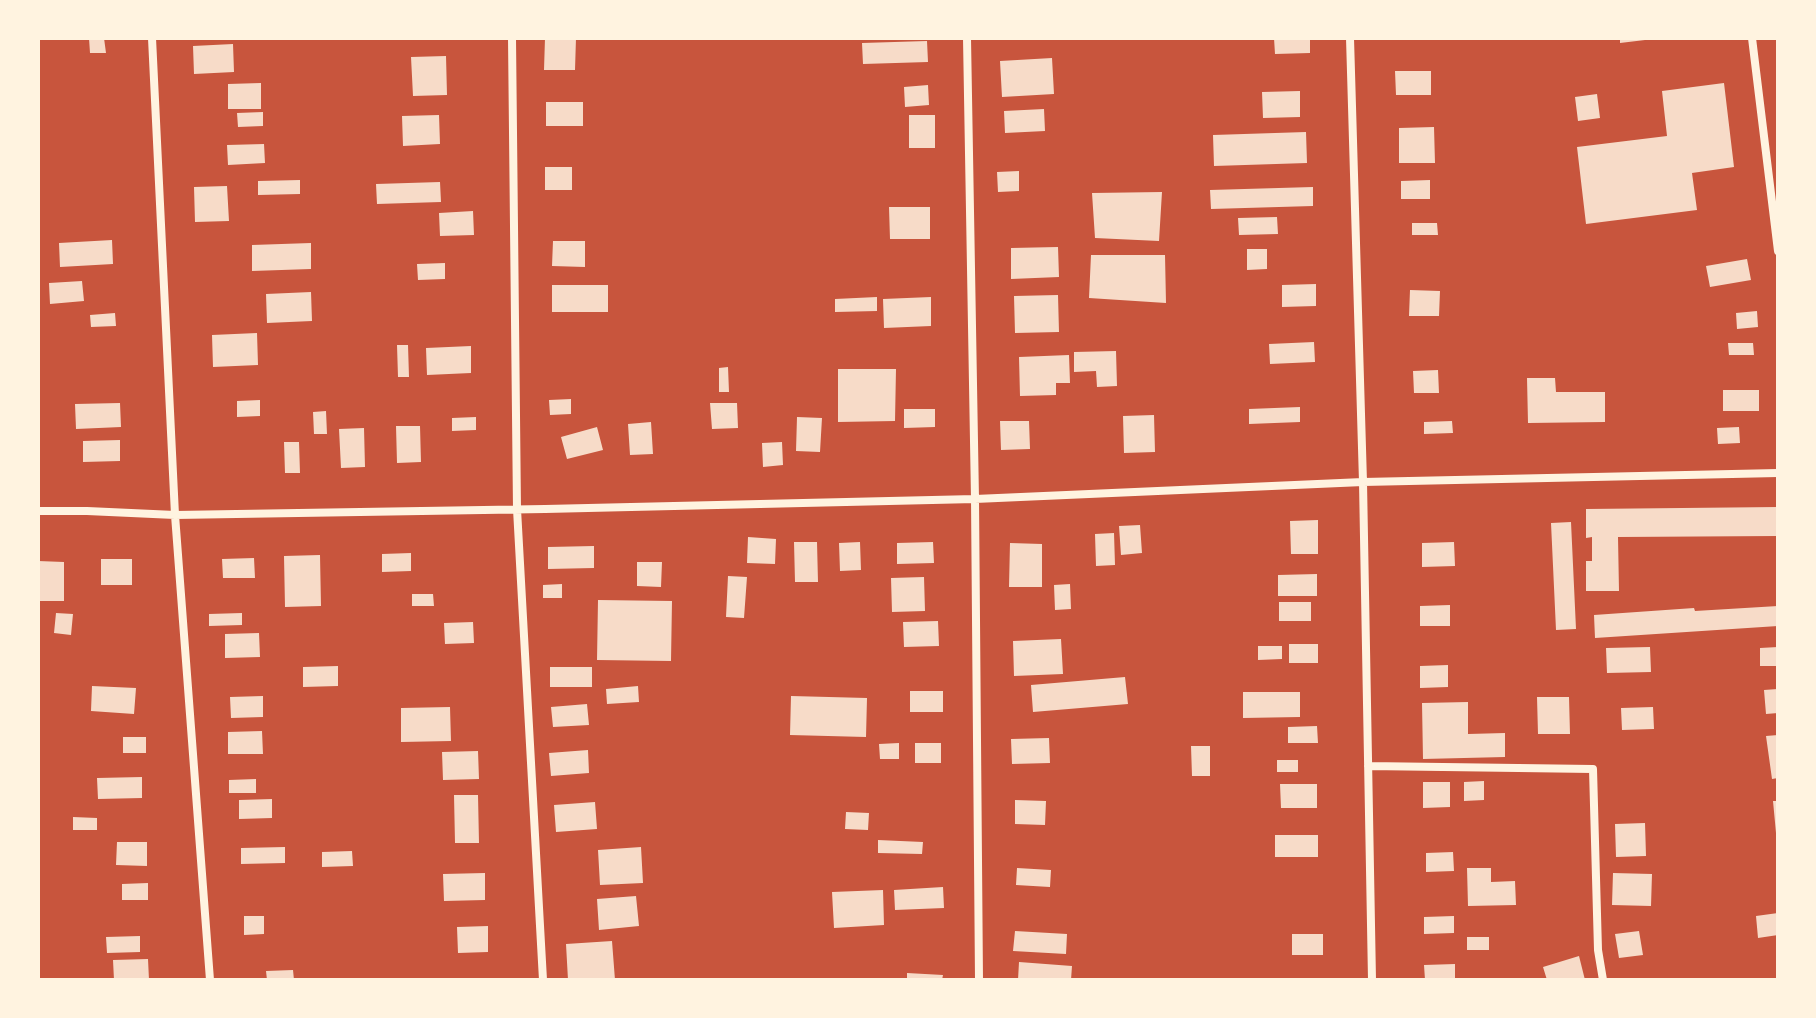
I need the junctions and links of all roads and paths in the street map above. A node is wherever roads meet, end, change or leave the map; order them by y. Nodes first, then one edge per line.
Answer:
1 (152, 38) edge
2 (512, 38) edge
3 (967, 38) edge
4 (1350, 38) edge
5 (1752, 38) edge
6 (1778, 251) edge
7 (1778, 473) edge
8 (1363, 482) junction
9 (975, 499) junction
10 (517, 509) junction
11 (38, 511) edge
12 (175, 515) junction
13 (1368, 766) junction
14 (210, 980) edge
15 (543, 980) edge
16 (979, 980) edge
17 (1372, 980) edge
18 (1603, 980) edge

1 - 12 street
2 - 10 street
3 - 9 street
4 - 8 street
5 - 6 street
7 - 8 street
8 - 9 street
8 - 13 street
9 - 10 street
9 - 16 street
10 - 12 street
10 - 15 street
11 - 12 street
12 - 14 street
13 - 17 street
13 - 18 street

